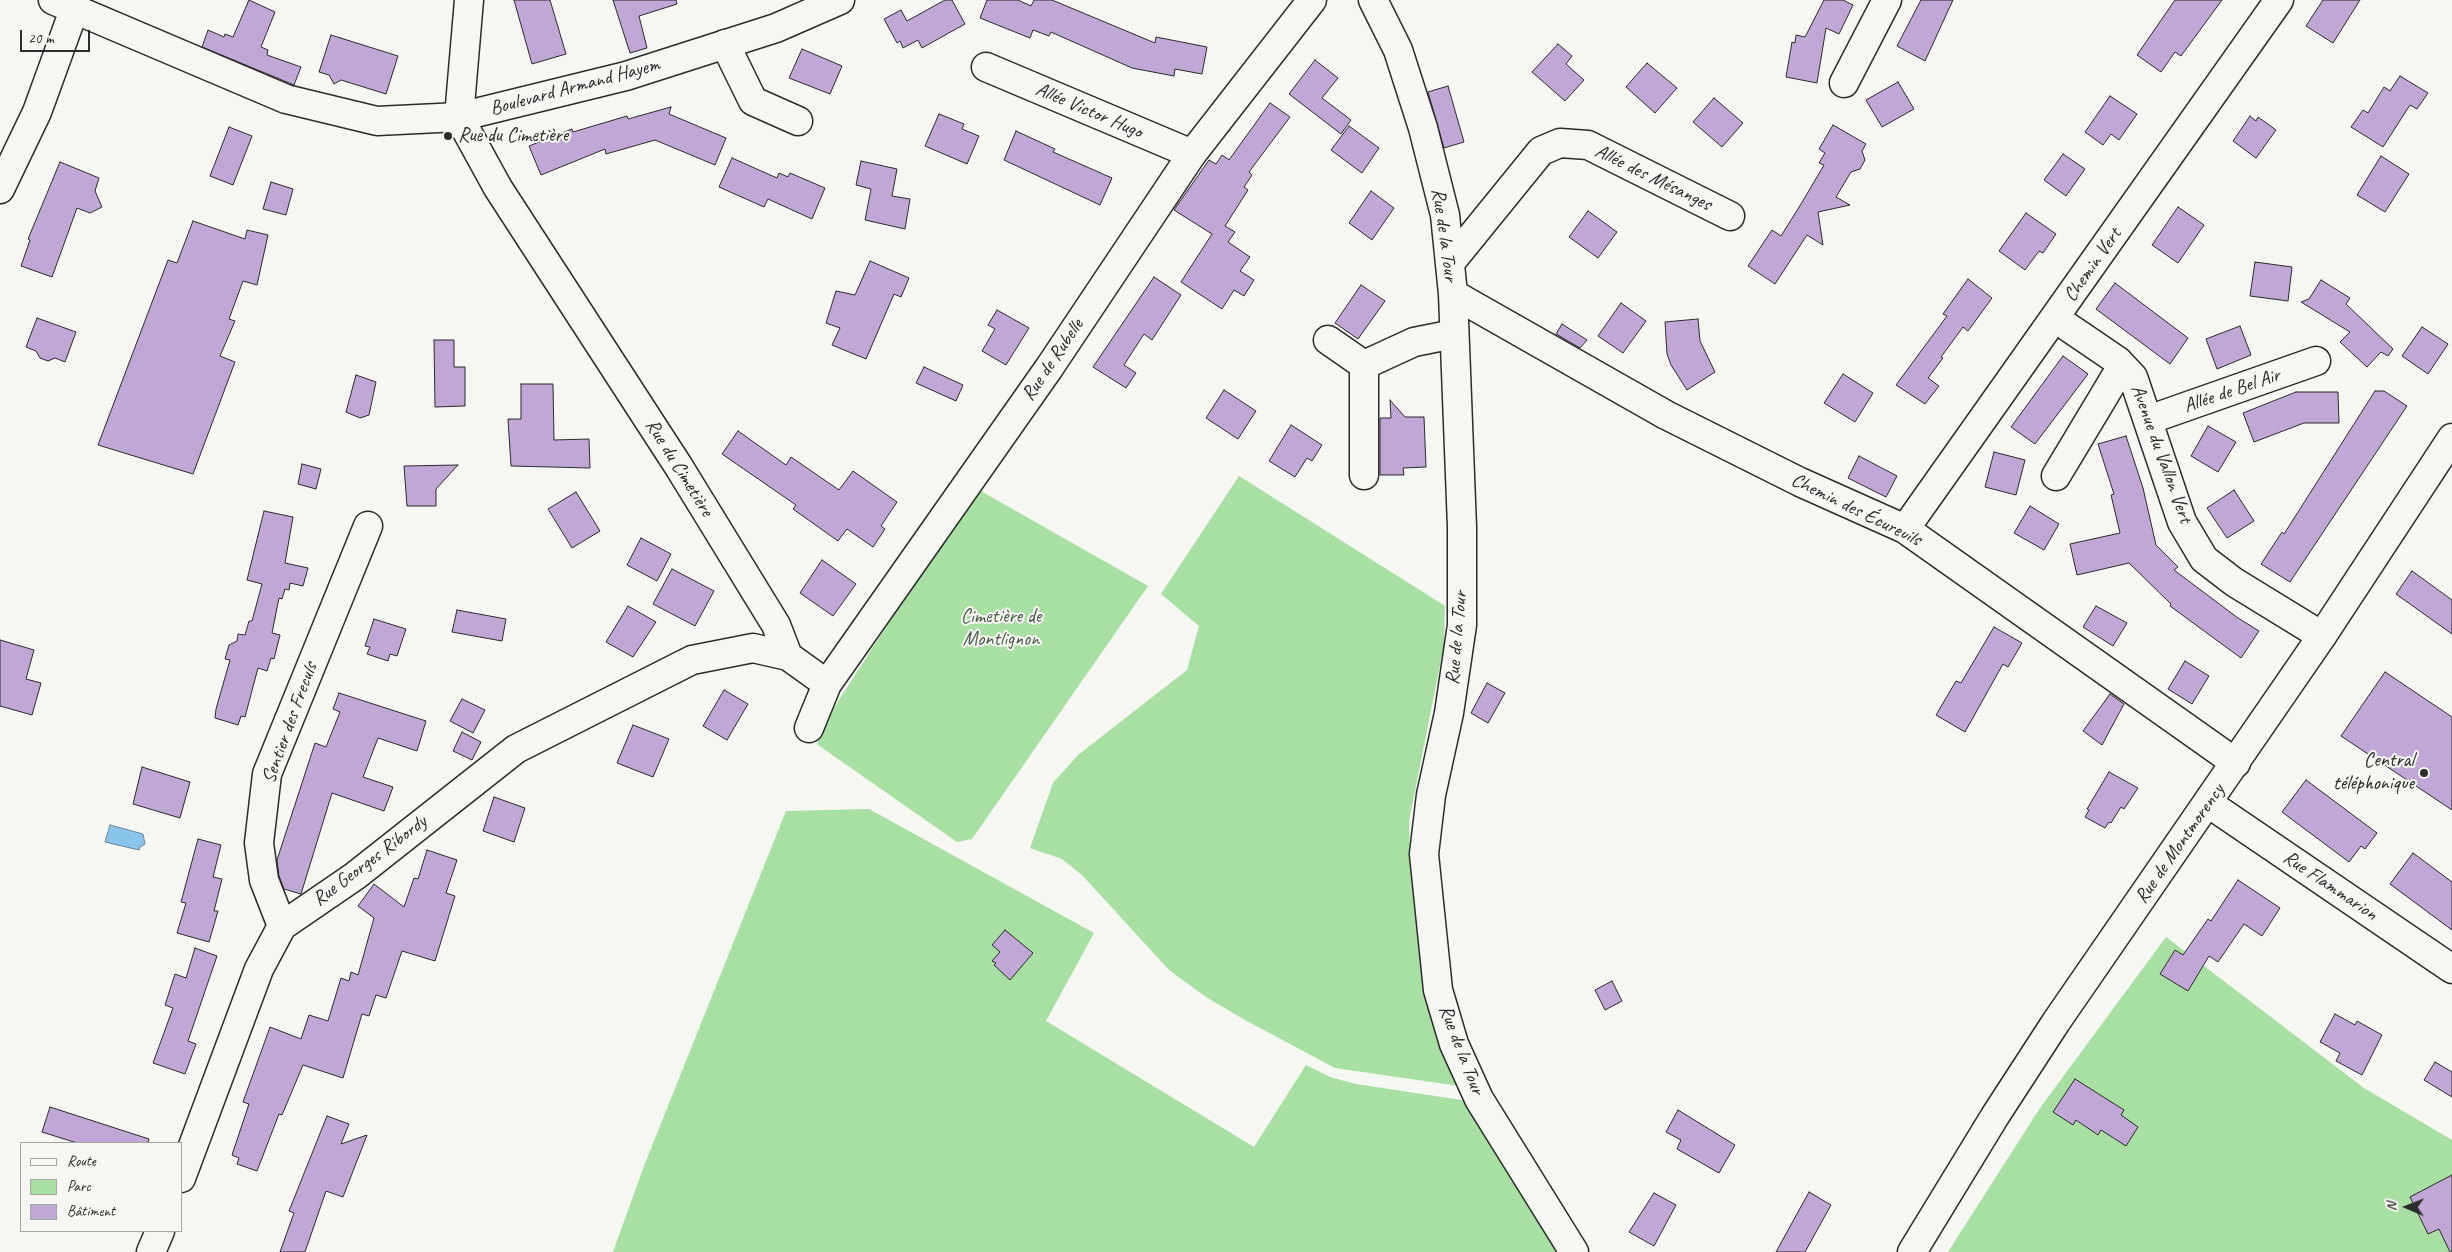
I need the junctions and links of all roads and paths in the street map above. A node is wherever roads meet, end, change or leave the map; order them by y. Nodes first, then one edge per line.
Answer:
1 (469, 0) edge
2 (840, 0) edge
3 (1312, 0) edge
4 (1373, 0) edge
5 (1888, 0) edge
6 (2279, 0) edge
7 (64, 5) edge
8 (725, 44) junction
9 (986, 68) dead end
10 (1844, 84) dead end
11 (459, 117) junction
12 (798, 121) dead end
13 (1192, 154) junction
14 (0, 189) edge
15 (1730, 216) dead end
16 (1450, 263) junction
17 (1453, 294) junction
18 (2068, 327) dead end
19 (1454, 334) junction
20 (1328, 340) dead end
21 (2316, 361) dead end
22 (1364, 365) junction
23 (2122, 366) junction
24 (2148, 420) junction
25 (2452, 438) edge
26 (1364, 476) dead end
27 (2056, 476) dead end
28 (368, 526) dead end
29 (1906, 529) junction
30 (2322, 636) junction
31 (788, 656) junction
32 (827, 684) junction
33 (809, 728) dead end
34 (2236, 763) junction
35 (2208, 804) junction
36 (282, 926) junction
37 (2452, 969) edge
38 (182, 1175) edge
39 (160, 1232) edge
40 (151, 1252) edge
41 (1574, 1252) edge
42 (1912, 1252) edge

1 - 11 street
2 - 8 street, Boulevard Armand Hayem
3 - 13 street, Rue de Rubelle
4 - 16 street, Rue de la Tour
5 - 10 street
6 - 29 street, Chemin Vert
7 - 11 street, Boulevard Armand Hayem
7 - 14 street
8 - 11 street, Boulevard Armand Hayem
8 - 12 street
9 - 13 street, Allée Victor Hugo
11 - 31 street, Rue du Cimetière
13 - 32 street, Rue de Rubelle
15 - 16 street, Allée des Mésanges
16 - 17 street, Rue de la Tour
17 - 19 street, Rue de la Tour
17 - 29 street, Chemin des Écureuils
18 - 23 street, Avenue du Vallon Vert
19 - 22 street
19 - 41 street, Rue de la Tour
20 - 22 street
21 - 24 street, Allée de Bel Air
22 - 26 street
23 - 24 street, Avenue du Vallon Vert
23 - 27 street
24 - 30 street, Avenue du Vallon Vert
25 - 30 street, Rue de Montmorency
28 - 36 street, Sentier des Freculs
29 - 34 street, Chemin des Écureuils
30 - 34 street, Rue de Montmorency
31 - 32 street
31 - 36 street, Rue Georges Ribordy
32 - 33 street, Rue de Rubelle
34 - 35 street, Rue de Montmorency
35 - 37 street, Rue Flammarion
35 - 42 street, Rue de Montmorency
36 - 38 street, Rue Georges Ribordy
39 - 40 street

